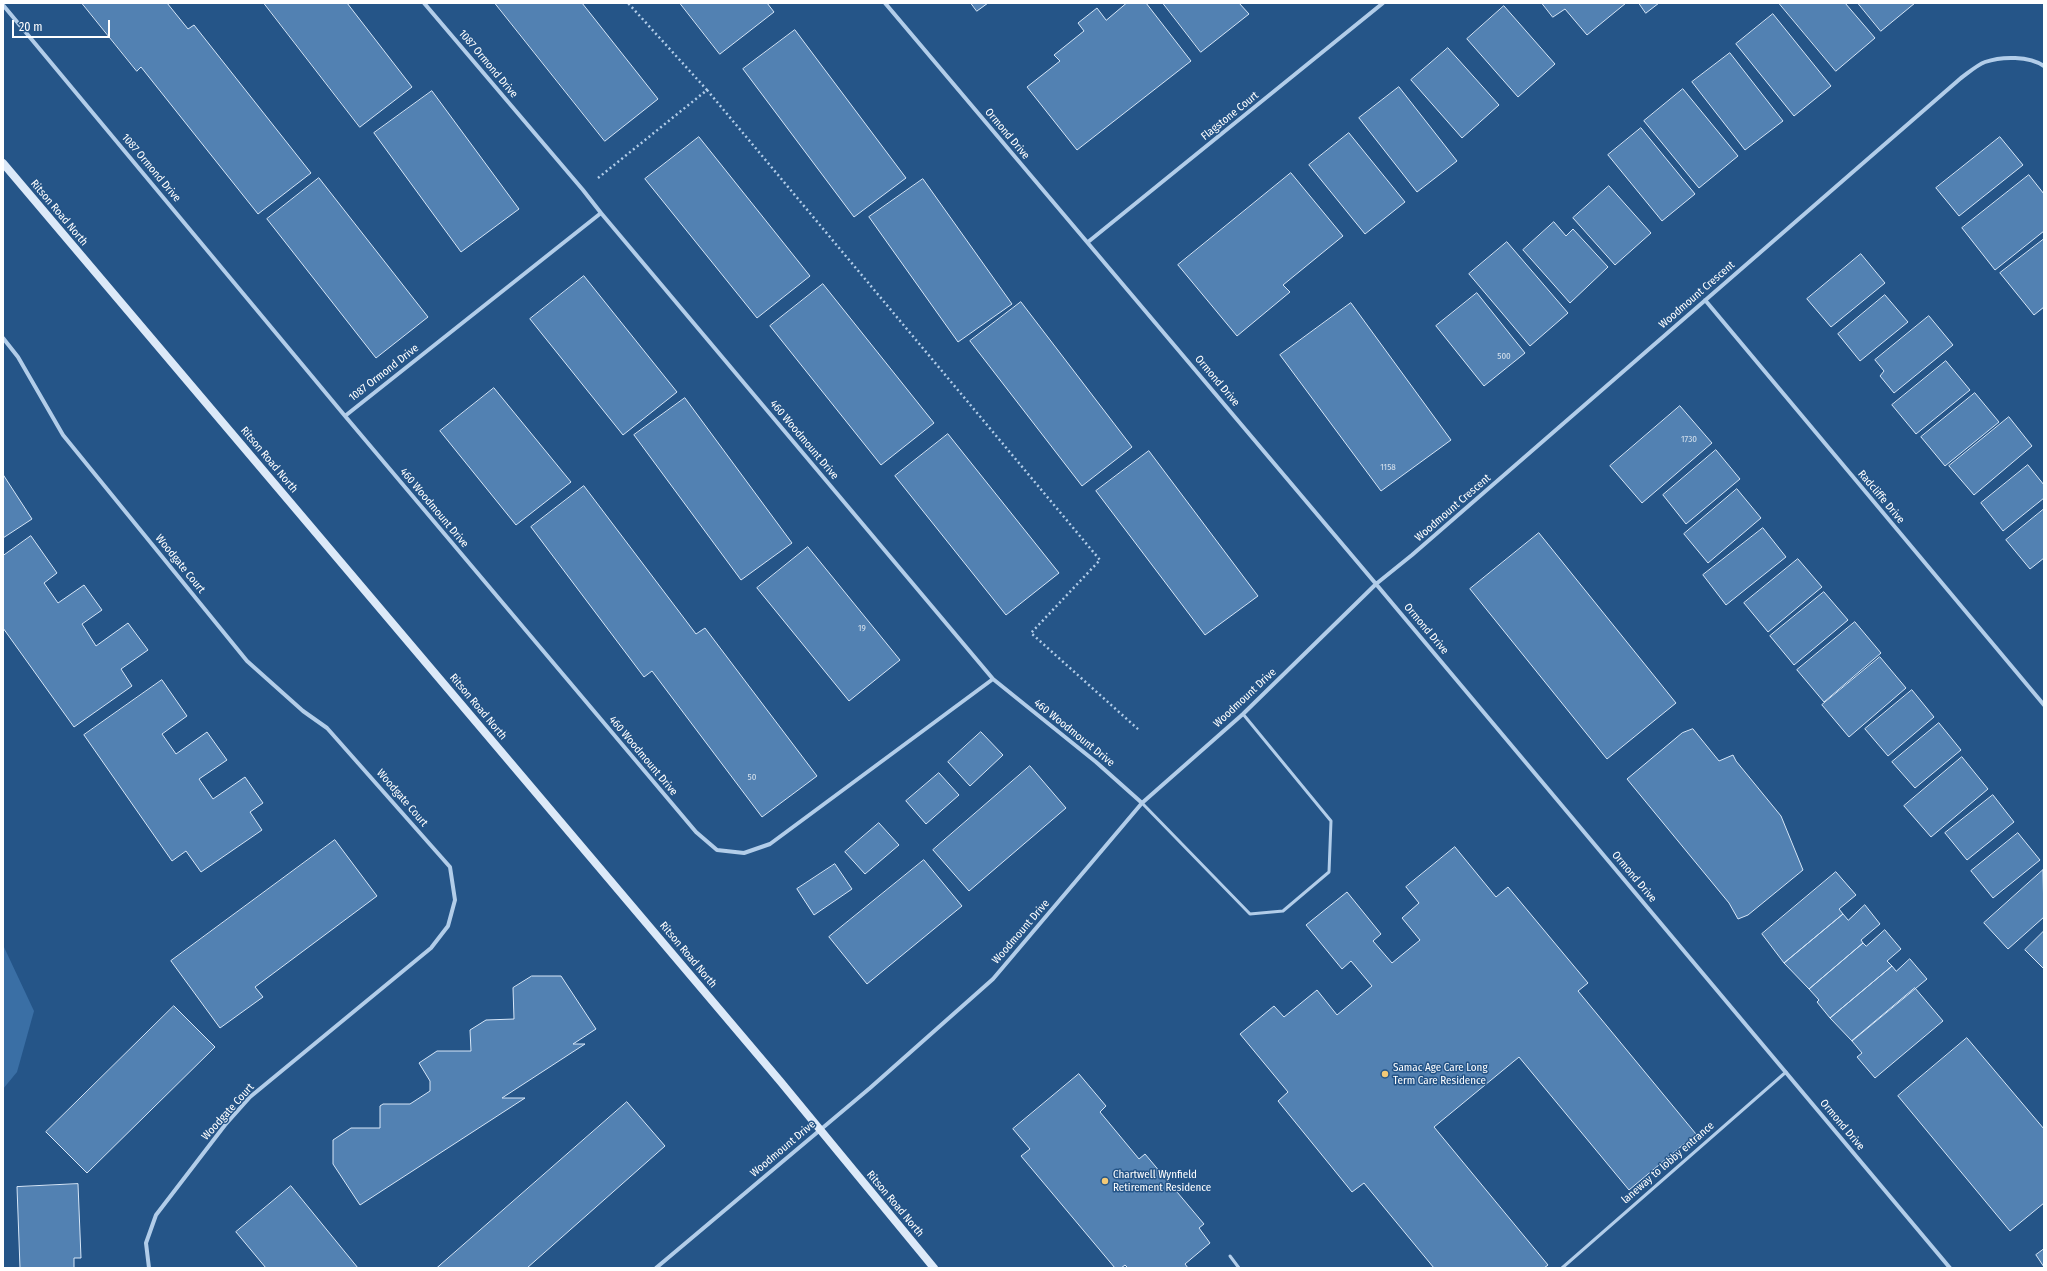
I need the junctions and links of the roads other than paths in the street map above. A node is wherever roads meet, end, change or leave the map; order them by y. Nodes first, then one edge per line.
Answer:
1 (424, 3) edge
2 (885, 3) edge
3 (1383, 3) edge
4 (3, 5) edge
5 (2044, 66) edge
6 (3, 163) edge
7 (601, 213) junction
8 (1088, 242) junction
9 (1705, 300) junction
10 (3, 338) edge
11 (345, 416) junction
12 (1376, 584) junction
13 (992, 679) junction
14 (2044, 705) edge
15 (1243, 714) junction
16 (1142, 803) junction
17 (1786, 1072) junction
18 (820, 1130) junction
19 (1230, 1256) dead end
20 (149, 1268) edge
21 (656, 1268) edge
22 (934, 1268) edge
23 (1239, 1268) edge
24 (1562, 1268) edge
25 (1950, 1268) edge

1 - 7 street, 1087 Ormond Drive
2 - 8 street, Ormond Drive
3 - 8 street, Flagstone Court
4 - 11 street, 1087 Ormond Drive
5 - 9 street, Woodmount Crescent
6 - 18 main road, Ritson Road North
7 - 11 street, 1087 Ormond Drive
7 - 13 street, 460 Woodmount Drive
8 - 12 street, Ormond Drive
9 - 12 street, Woodmount Crescent
9 - 14 street, Radcliffe Drive
10 - 20 street, Woodgate Court
11 - 13 street, 460 Woodmount Drive
12 - 15 street, Woodmount Drive
12 - 17 street, Ormond Drive
13 - 16 street, 460 Woodmount Drive
15 - 16 street, Woodmount Drive
15 - 16 lane
16 - 18 street, Woodmount Drive
17 - 24 lane, laneway to lobby entrance
17 - 25 street, Ormond Drive
18 - 21 street, Woodmount Drive
18 - 22 main road, Ritson Road North
19 - 23 lane

